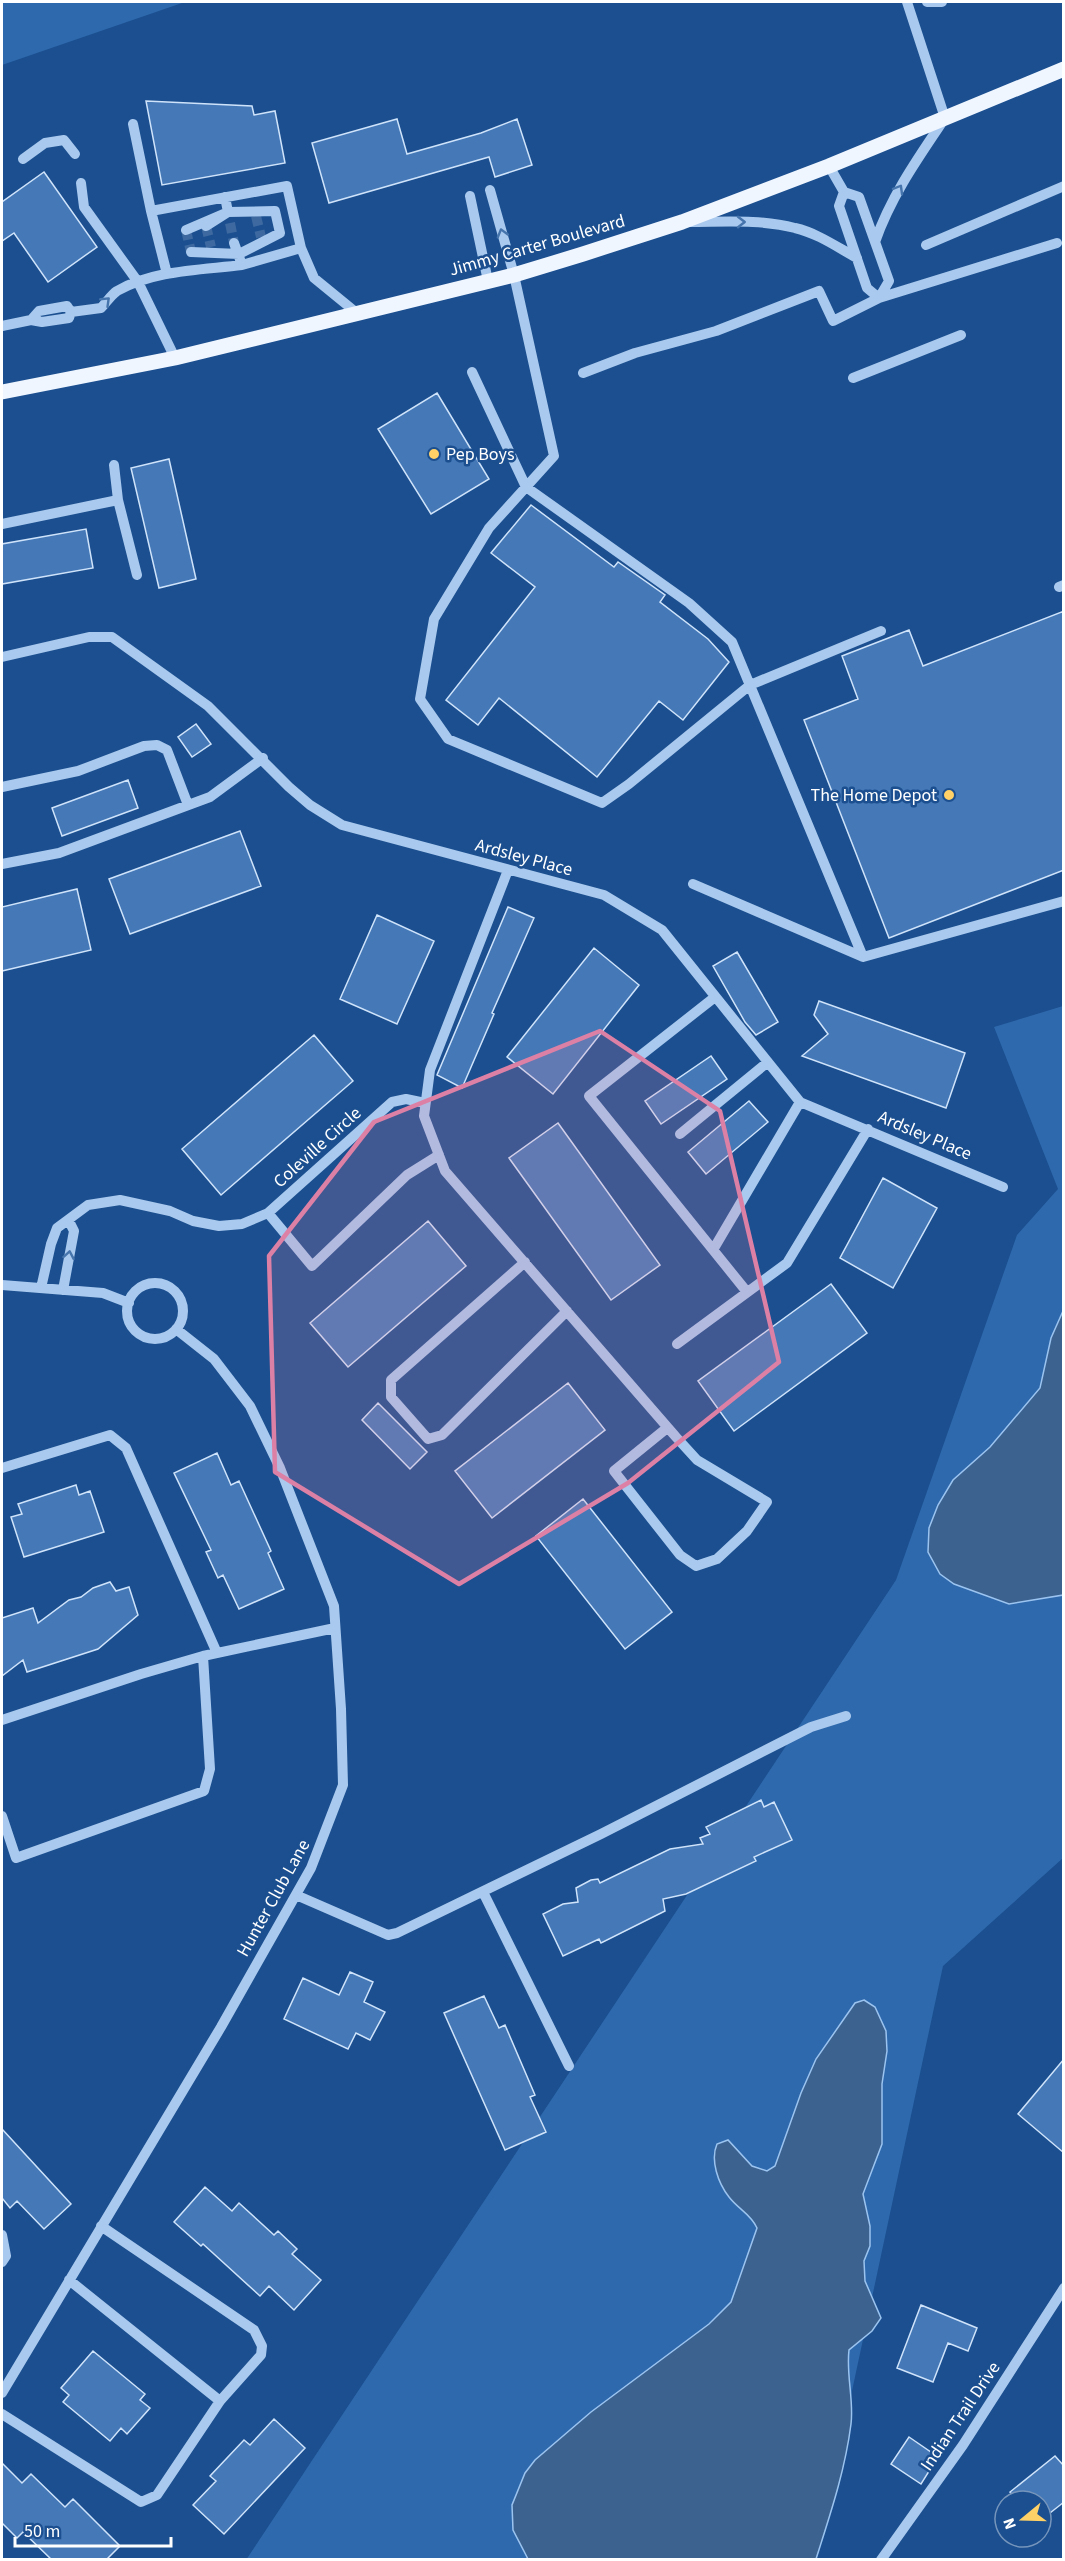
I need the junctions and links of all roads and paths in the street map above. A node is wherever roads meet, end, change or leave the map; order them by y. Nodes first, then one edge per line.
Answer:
1 (907, 2) edge
2 (927, 2) edge
3 (942, 2) edge
4 (1063, 70) edge
5 (945, 118) junction
6 (133, 124) dead end
7 (75, 154) dead end
8 (23, 159) dead end
9 (829, 166) junction
10 (81, 183) dead end
11 (1064, 186) edge
12 (490, 190) dead end
13 (844, 192) junction
14 (470, 196) dead end
15 (225, 197) junction
16 (151, 211) junction
17 (256, 216) dead end
18 (229, 217) junction
19 (682, 222) junction
20 (206, 226) dead end
21 (186, 230) dead end
22 (261, 237) dead end
23 (875, 242) junction
24 (1057, 243) dead end
25 (926, 245) dead end
26 (211, 248) dead end
27 (301, 248) junction
28 (191, 252) dead end
29 (238, 254) junction
30 (857, 258) junction
31 (167, 274) junction
32 (514, 275) junction
33 (488, 281) junction
34 (138, 282) junction
35 (879, 298) junction
36 (358, 314) junction
37 (2, 326) edge
38 (961, 335) dead end
39 (175, 358) junction
40 (472, 372) dead end
41 (583, 373) dead end
42 (853, 378) dead end
43 (2, 392) edge
44 (114, 465) dead end
45 (526, 487) junction
46 (118, 500) junction
47 (2, 524) edge
48 (137, 575) dead end
49 (881, 631) dead end
50 (2, 657) edge
51 (750, 686) junction
52 (263, 758) junction
53 (2, 788) edge
54 (188, 805) junction
55 (2, 864) edge
56 (508, 870) junction
57 (693, 884) dead end
58 (1064, 901) edge
59 (863, 957) junction
60 (715, 997) junction
61 (768, 1062) junction
62 (800, 1102) junction
63 (425, 1103) junction
64 (868, 1129) junction
65 (680, 1134) dead end
66 (439, 1155) junction
67 (1003, 1187) dead end
68 (268, 1213) junction
69 (69, 1221) junction
70 (713, 1250) junction
71 (525, 1262) junction
72 (2, 1285) edge
73 (41, 1288) junction
74 (63, 1290) junction
75 (747, 1292) junction
76 (129, 1304) junction
77 (567, 1311) junction
78 (176, 1329) junction
79 (677, 1344) dead end
80 (667, 1428) junction
81 (2, 1468) edge
82 (335, 1628) junction
83 (217, 1653) junction
84 (203, 1656) junction
85 (846, 1716) dead end
86 (2, 1720) edge
87 (2, 1816) edge
88 (483, 1892) junction
89 (296, 1895) junction
90 (569, 2066) dead end
91 (101, 2226) junction
92 (2, 2235) edge
93 (2, 2262) edge
94 (69, 2280) junction
95 (1064, 2288) edge
96 (2, 2393) edge
97 (220, 2401) junction
98 (2, 2414) edge
99 (881, 2559) edge

1 - 5 street
2 - 3 street
4 - 5 main road, Jimmy Carter Boulevard
5 - 9 main road, Jimmy Carter Boulevard
23 -> 5 street
6 - 16 street
7 - 8 street
9 - 13 street
9 - 19 main road, Jimmy Carter Boulevard
10 - 34 street
11 - 25 street
32 -> 12 street
13 - 23 street
13 - 30 street
14 - 33 street
15 - 16 street
15 - 18 street
15 - 27 street
16 - 31 street
17 - 18 street
18 - 20 street
18 - 21 street
18 - 29 street
19 -> 30 street
19 - 32 main road, Jimmy Carter Boulevard
22 - 29 street
23 - 35 street
24 - 35 street
26 - 29 street
27 - 29 street
27 - 36 street
28 - 29 street
29 - 31 street
30 - 35 street
31 - 34 street
32 - 33 main road, Jimmy Carter Boulevard
32 - 45 street
33 - 36 main road, Jimmy Carter Boulevard
37 -> 34 street
34 - 39 street
35 - 41 street
36 - 39 main road, Jimmy Carter Boulevard
38 - 42 street
39 - 43 main road, Jimmy Carter Boulevard
40 - 45 street
44 - 46 street
45 - 51 street
45 - 51 street
46 - 47 street
46 - 48 street
49 - 51 street
50 - 52 street, Ardsley Place
51 - 59 street
52 - 54 street
52 - 56 street, Ardsley Place
53 - 54 street
54 - 55 street
56 - 60 street, Ardsley Place
56 - 63 street
57 - 59 street
58 - 59 street
60 - 61 street, Ardsley Place
60 - 70 street
61 - 62 street, Ardsley Place
61 - 65 street
62 - 64 street, Ardsley Place
62 - 70 street
63 - 66 street
63 - 68 street, Coleville Circle
64 - 67 street, Ardsley Place
64 - 75 street
66 - 68 street
66 - 71 street
68 - 69 street, Coleville Circle
69 - 73 street, Coleville Circle
74 -> 69 street
70 - 75 street
71 - 77 street
71 - 77 street
72 - 73 street
73 - 74 street
74 - 76 street
75 - 79 street
76 - 78 street
76 - 78 street
77 - 80 street
78 - 82 street, Hunter Club Lane
80 - 80 street
81 - 83 street
82 - 83 street
82 - 89 street, Hunter Club Lane
83 - 84 street
84 - 86 street
84 - 87 street
85 - 88 street
88 - 89 street
88 - 90 street
89 - 91 street, Hunter Club Lane
91 - 94 street, Hunter Club Lane
91 - 97 street
92 - 93 street
94 - 96 street, Hunter Club Lane
94 - 97 street
95 - 99 street, Indian Trail Drive
97 - 98 street

